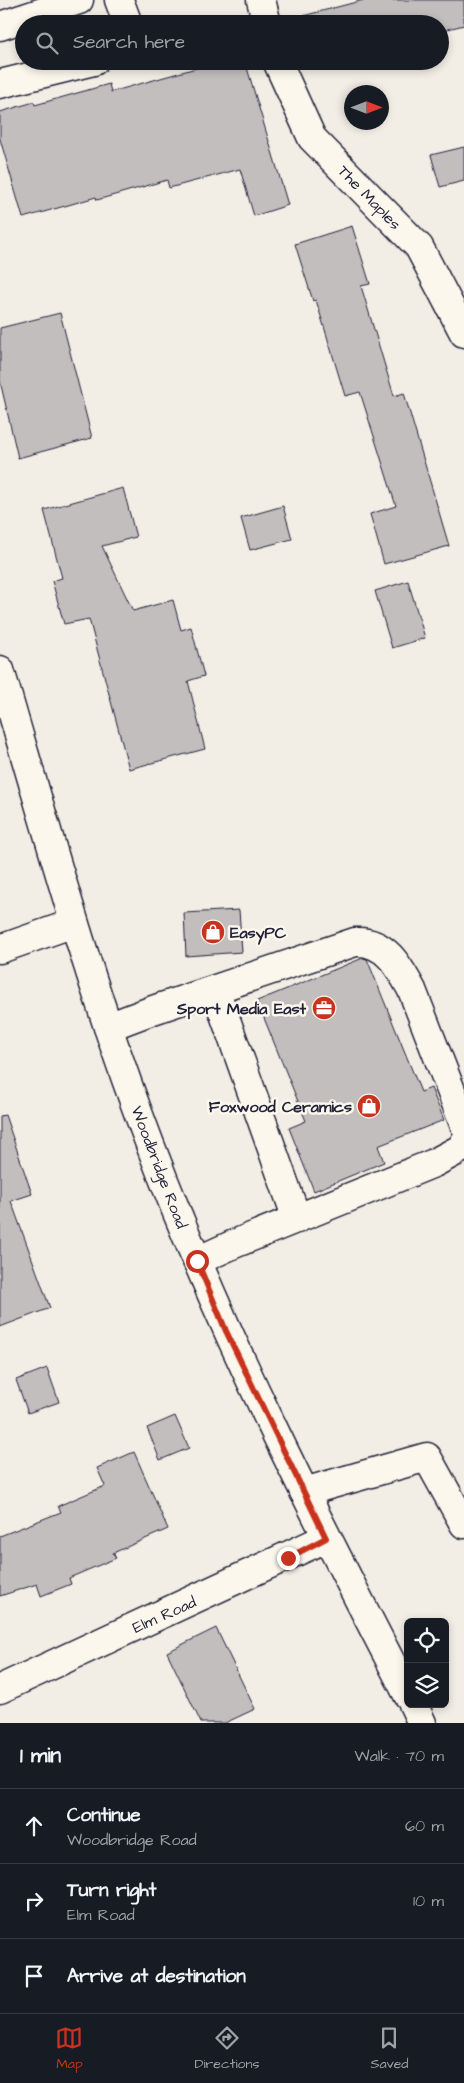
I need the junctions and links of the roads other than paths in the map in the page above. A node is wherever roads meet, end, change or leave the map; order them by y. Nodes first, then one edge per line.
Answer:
1 (79, 0) edge
2 (119, 0) edge
3 (261, 0) edge
4 (33, 15) edge
5 (125, 15) edge
6 (264, 15) edge
7 (15, 21) edge
8 (0, 26) edge
9 (57, 70) edge
10 (281, 70) edge
11 (0, 84) edge
12 (464, 333) edge
13 (0, 670) edge
14 (74, 923) junction
15 (0, 949) edge
16 (215, 989) junction
17 (108, 1027) junction
18 (464, 1124) edge
19 (464, 1142) edge
20 (297, 1219) junction
21 (197, 1261) junction
22 (304, 1492) junction
23 (464, 1524) edge
24 (326, 1538) junction
25 (404, 1687) edge
26 (0, 1689) edge
27 (414, 1708) edge
28 (422, 1723) edge

1 - 4 main road
2 - 5 main road
3 - 6 main road
7 - 8 main road
9 - 11 main road
10 - 12 main road, The Maples
13 - 14 main road, Woodbridge Road
14 - 15 main road
14 - 17 main road, Woodbridge Road
16 - 17 main road
16 - 18 main road
16 - 20 main road
17 - 21 main road, Woodbridge Road
19 - 20 main road
20 - 21 main road
21 - 22 main road, Woodbridge Road
22 - 23 main road
22 - 24 main road, Woodbridge Road
24 - 25 main road, Woodbridge Road
24 - 26 main road, Elm Road
27 - 28 main road

